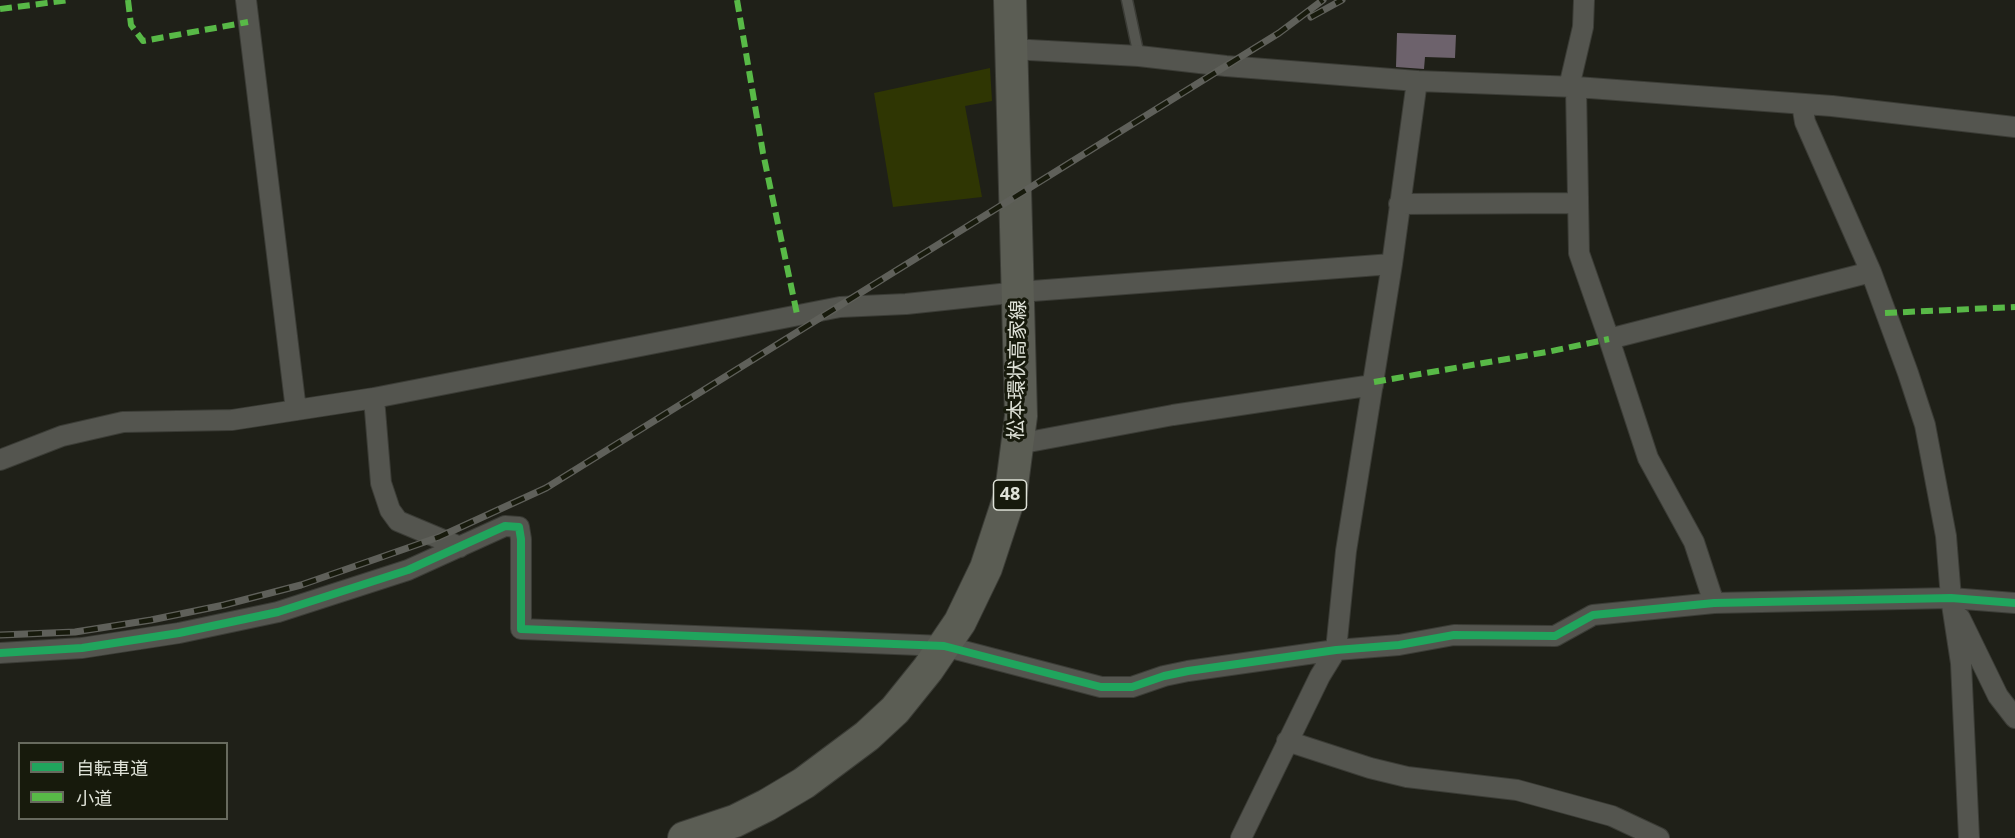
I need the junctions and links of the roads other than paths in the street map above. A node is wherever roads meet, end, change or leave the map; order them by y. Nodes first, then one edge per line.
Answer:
1 (246, 0) edge
2 (1010, 0) edge
3 (1127, 0) edge
4 (1584, 0) edge
5 (1011, 49) junction
6 (1139, 57) junction
7 (1417, 81) junction
8 (1572, 87) junction
9 (1802, 104) junction
10 (2015, 127) edge
11 (1576, 203) junction
12 (1399, 204) junction
13 (1392, 264) junction
14 (1870, 272) junction
15 (1019, 292) junction
16 (1609, 339) junction
17 (1373, 385) junction
18 (374, 398) junction
19 (296, 410) junction
20 (1018, 444) junction
21 (0, 460) edge
22 (460, 547) junction
23 (1951, 598) junction
24 (1713, 603) junction
25 (2015, 603) edge
26 (944, 646) junction
27 (1336, 650) junction
28 (0, 653) edge
29 (2015, 718) edge
30 (1287, 741) junction
31 (684, 838) edge
32 (1241, 838) edge
33 (1659, 838) edge
34 (1969, 838) edge

1 - 19 street
2 - 5 main road, 松本環状高家線 / 48
3 - 6 lane
4 - 8 street
5 - 6 street
5 - 15 main road, 松本環状高家線 / 48
6 - 7 street
7 - 8 street
7 - 12 street
8 - 9 street
8 - 11 street
9 - 10 street
9 - 14 street
11 - 12 street
11 - 16 street
12 - 13 street
13 - 15 street
13 - 17 street
14 - 16 street
14 - 23 street
15 - 18 street
15 - 20 main road, 松本環状高家線 / 48
16 - 24 street
17 - 20 street
17 - 27 street
18 - 19 street
18 - 22 street
19 - 21 street
20 - 26 main road, 松本環状高家線 / 48
22 - 26 street
22 - 28 street
23 - 24 street
23 - 25 street
23 - 29 street
23 - 34 street
24 - 27 street
26 - 27 street
26 - 31 main road, 松本環状高家線 / 48
27 - 30 street
30 - 32 street
30 - 33 street

